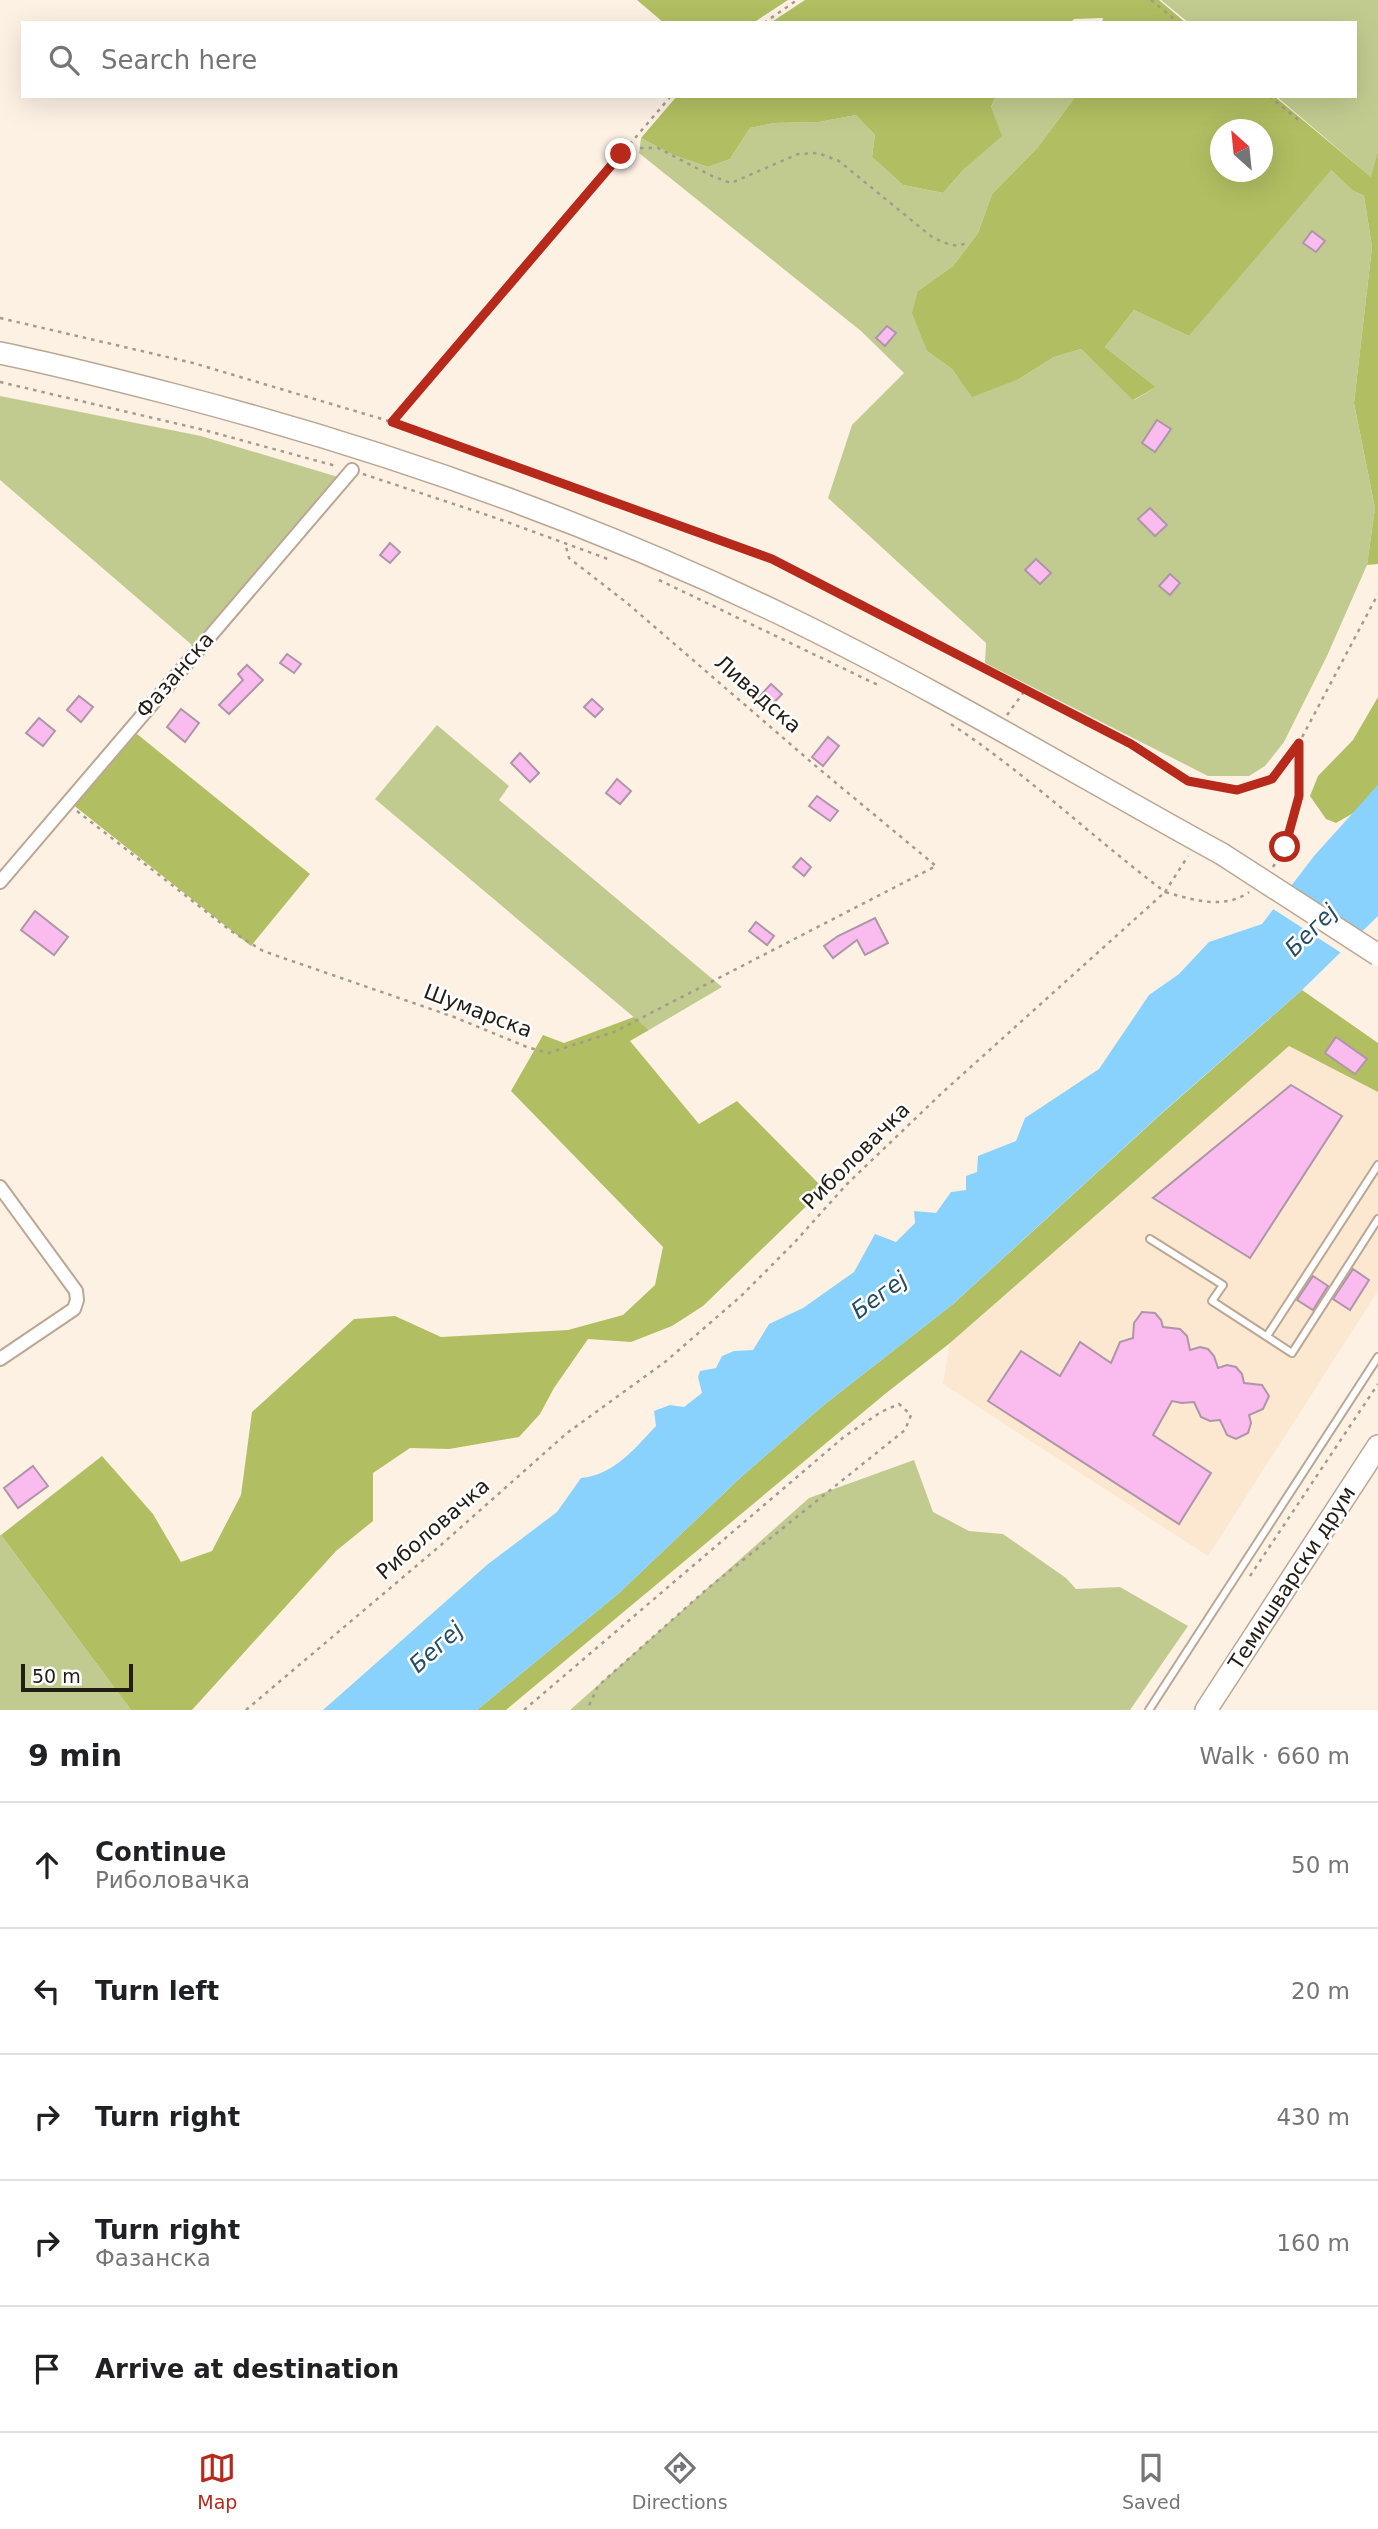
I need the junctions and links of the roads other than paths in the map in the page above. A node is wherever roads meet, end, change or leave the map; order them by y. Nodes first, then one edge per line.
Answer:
1 (0, 353) edge
2 (352, 470) road end
3 (0, 881) edge
4 (1378, 955) edge
5 (1378, 1165) edge
6 (0, 1187) edge
7 (1378, 1219) edge
8 (1150, 1238) dead end
9 (1267, 1336) junction
10 (1378, 1357) edge
11 (0, 1359) edge
12 (1378, 1446) edge
13 (1149, 1710) edge
14 (1206, 1710) edge

1 - 4 main road, bridge
2 - 3 street, Фазанска
5 - 9 lane
6 - 11 street
7 - 9 lane
8 - 9 lane
10 - 13 lane
12 - 14 main road, Темишварски друм

